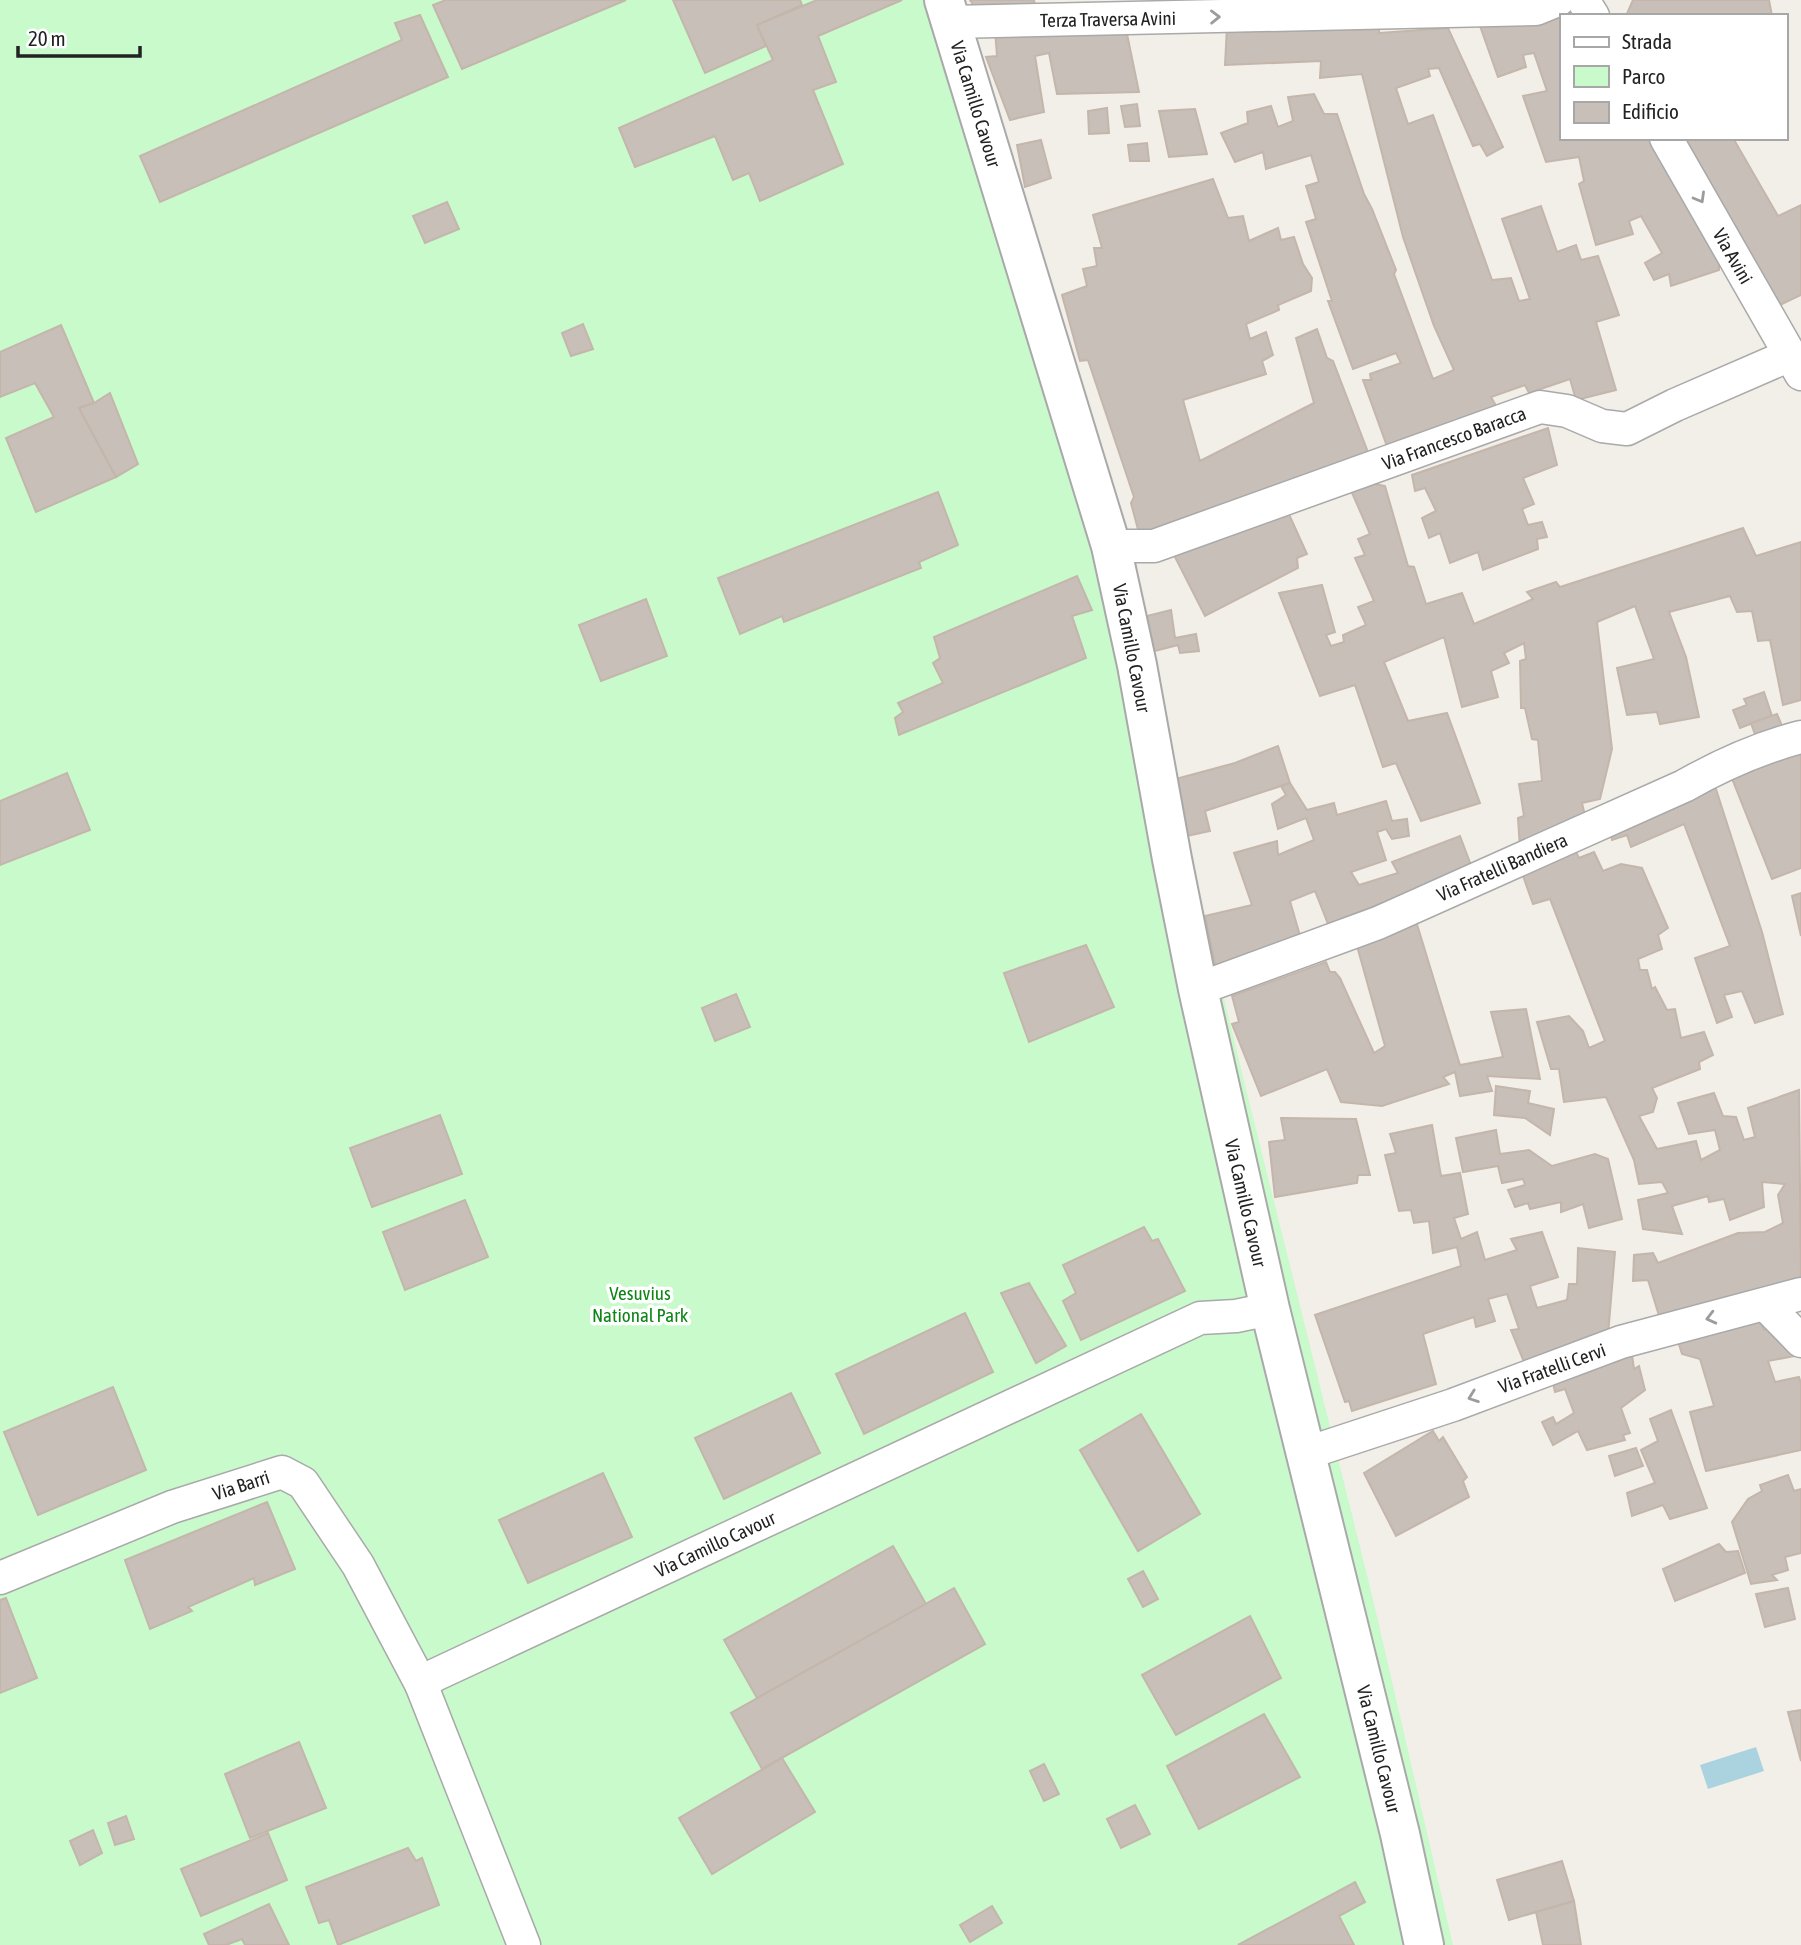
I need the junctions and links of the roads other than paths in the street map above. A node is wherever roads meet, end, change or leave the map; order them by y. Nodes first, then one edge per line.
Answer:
1 (1558, 0) edge
2 (947, 11) edge
3 (1667, 140) edge
4 (1795, 364) edge
5 (1111, 545) junction
6 (1801, 737) edge
7 (1198, 989) junction
8 (1801, 1294) edge
9 (1765, 1304) junction
10 (1270, 1309) junction
11 (1801, 1341) edge
12 (1307, 1453) junction
13 (0, 1578) edge
14 (421, 1684) junction
15 (524, 1945) edge
16 (1424, 1945) edge

2 -> 1 street, Terza Traversa Avini
2 - 5 street, Via Camillo Cavour
3 -> 4 street, Via Avini
4 - 5 street, Via Francesco Baracca
5 - 7 street, Via Camillo Cavour
6 - 7 street, Via Fratelli Bandiera
7 - 10 street, Via Camillo Cavour
8 - 9 street, Via Fratelli Cervi
9 - 11 street
9 -> 12 street, Via Fratelli Cervi
10 - 12 street, Via Camillo Cavour
10 - 14 street, Via Camillo Cavour
12 - 16 street, Via Camillo Cavour
13 - 14 street, Via Barri
14 - 15 street

